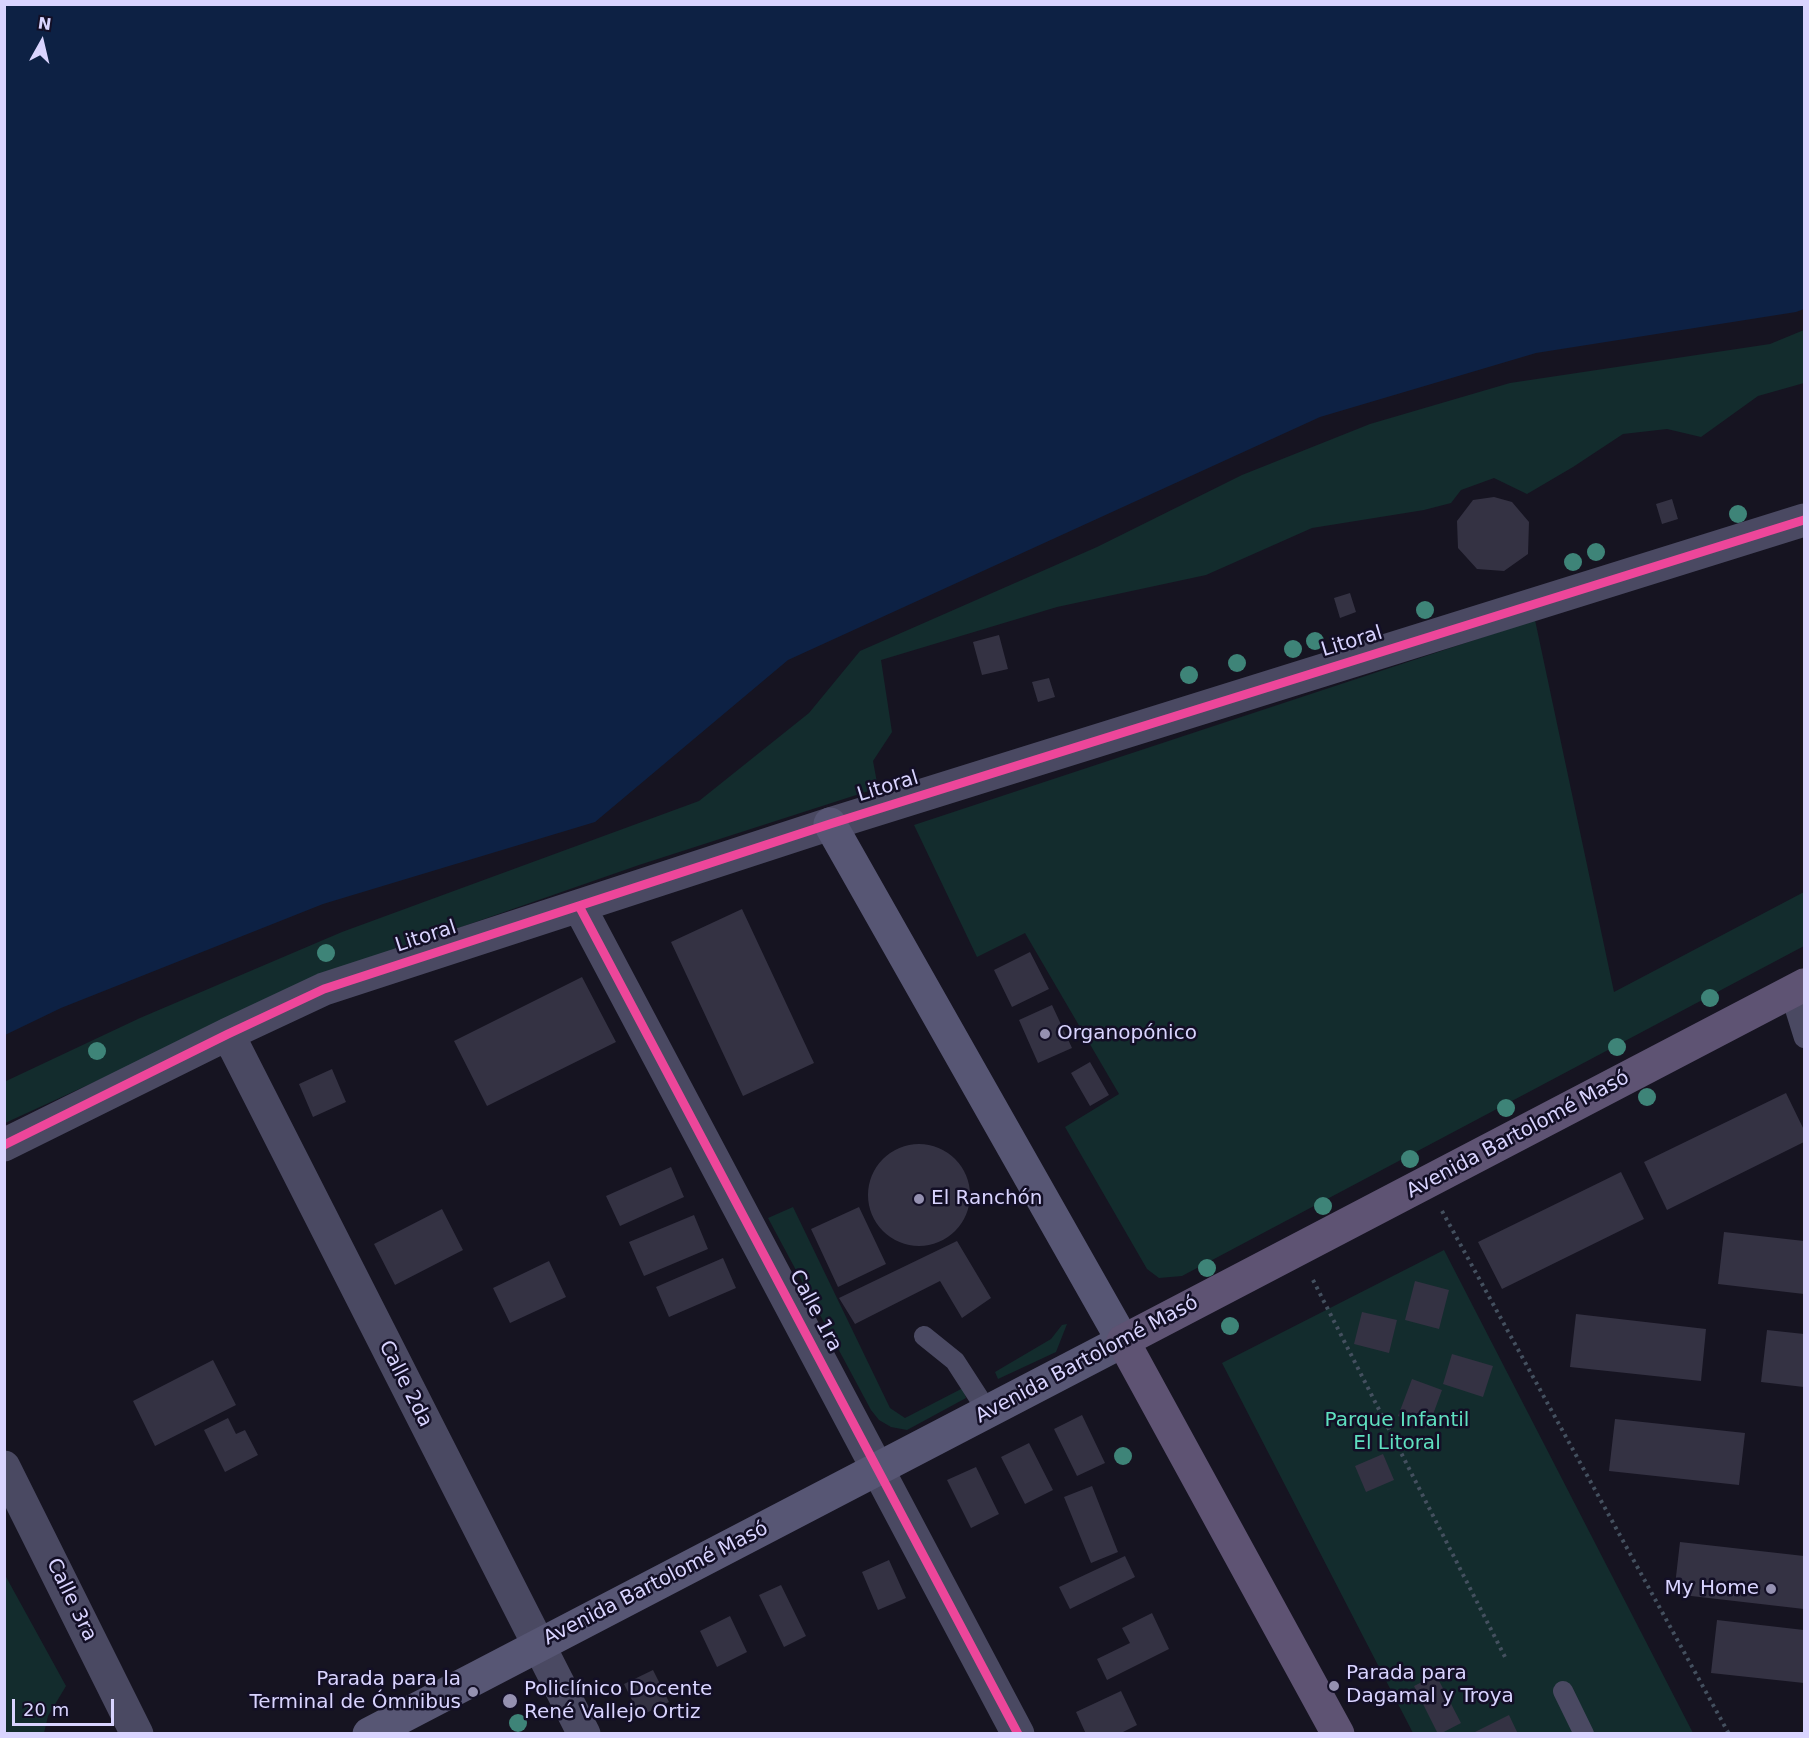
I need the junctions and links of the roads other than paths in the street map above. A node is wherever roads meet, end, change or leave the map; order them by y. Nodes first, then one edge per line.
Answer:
1 (1804, 520) edge
2 (830, 824) junction
3 (579, 906) junction
4 (1797, 989) edge
5 (228, 1034) junction
6 (1804, 1038) edge
7 (4, 1145) edge
8 (924, 1336) dead end
9 (1123, 1341) junction
10 (988, 1412) junction
11 (4, 1467) edge
12 (878, 1468) junction
13 (538, 1646) junction
14 (1563, 1691) dead end
15 (137, 1734) edge
16 (369, 1734) edge
17 (584, 1734) edge
18 (1018, 1734) edge
19 (1338, 1734) edge
20 (1584, 1734) edge

1 - 2 street, Litoral
2 - 3 street, Litoral
2 - 9 main road
3 - 5 street, Litoral
3 - 12 street, Calle 1ra
4 - 6 lane
4 - 9 main road, Avenida Bartolomé Masó
5 - 7 street, Litoral
5 - 13 street, Calle 2da
8 - 10 lane
9 - 10 main road, Avenida Bartolomé Masó
9 - 19 main road
10 - 12 main road, Avenida Bartolomé Masó
11 - 15 street, Calle 3ra
12 - 13 main road, Avenida Bartolomé Masó
12 - 18 street, Calle 1ra
13 - 16 main road, Avenida Bartolomé Masó
13 - 17 street, Calle 2da
14 - 20 lane

